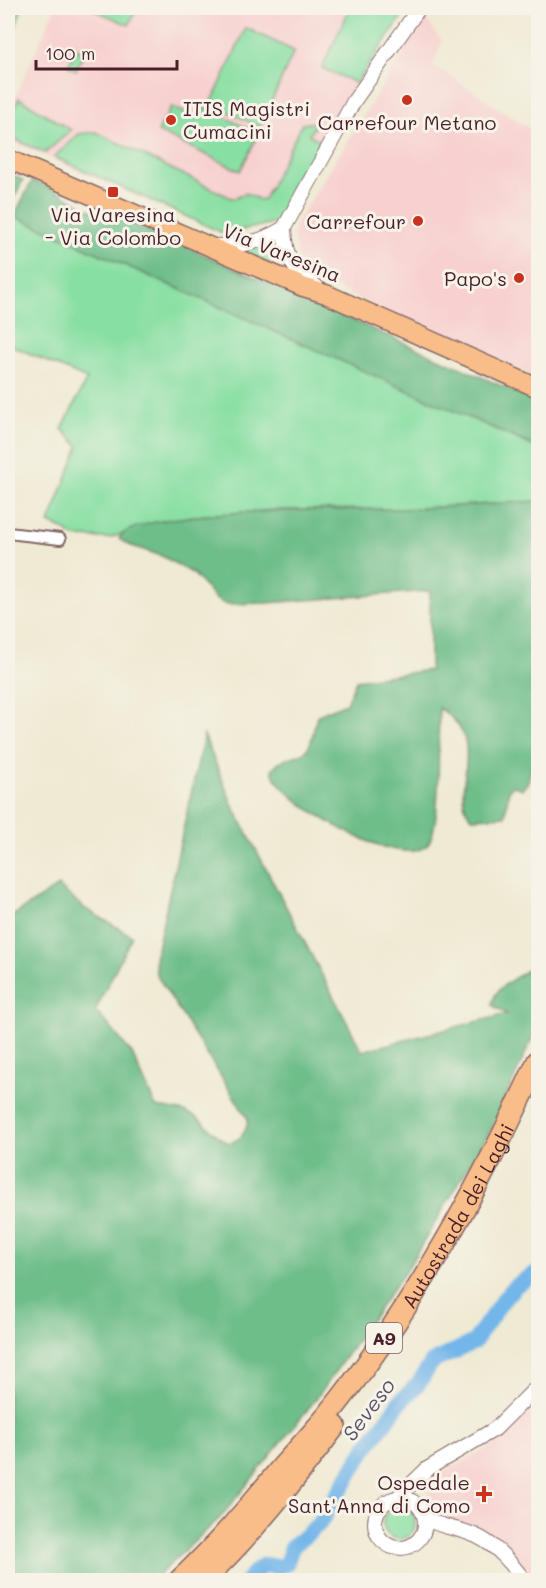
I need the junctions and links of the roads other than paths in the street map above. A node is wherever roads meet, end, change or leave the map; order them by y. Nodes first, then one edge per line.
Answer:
1 (419, 8) edge
2 (8, 159) edge
3 (284, 228) junction
4 (208, 246) junction
5 (284, 250) junction
6 (267, 272) junction
7 (326, 294) junction
8 (538, 388) edge
9 (8, 533) edge
10 (60, 539) dead end
11 (538, 1061) edge
12 (538, 1090) edge
13 (538, 1386) edge
14 (538, 1395) edge
15 (396, 1498) junction
16 (411, 1501) junction
17 (425, 1518) junction
18 (441, 1527) junction
19 (422, 1535) junction
20 (180, 1581) edge
21 (203, 1581) edge
22 (524, 1581) edge

1 - 3 street
2 - 4 main road, Via Varesina
3 - 4 street
3 - 5 street
4 - 6 main road, Via Varesina
5 - 6 street
5 - 7 street
6 - 7 main road, Via Varesina
7 - 8 main road, Via Varesina
9 - 10 street
11 - 20 highway, Autostrada dei Laghi / A9
12 - 21 highway, Autostrada dei Laghi / A9
13 - 15 street
14 - 16 street
15 - 16 street
15 - 19 street
16 - 17 street
17 - 18 street
17 - 19 street
18 - 19 street
18 - 22 street

